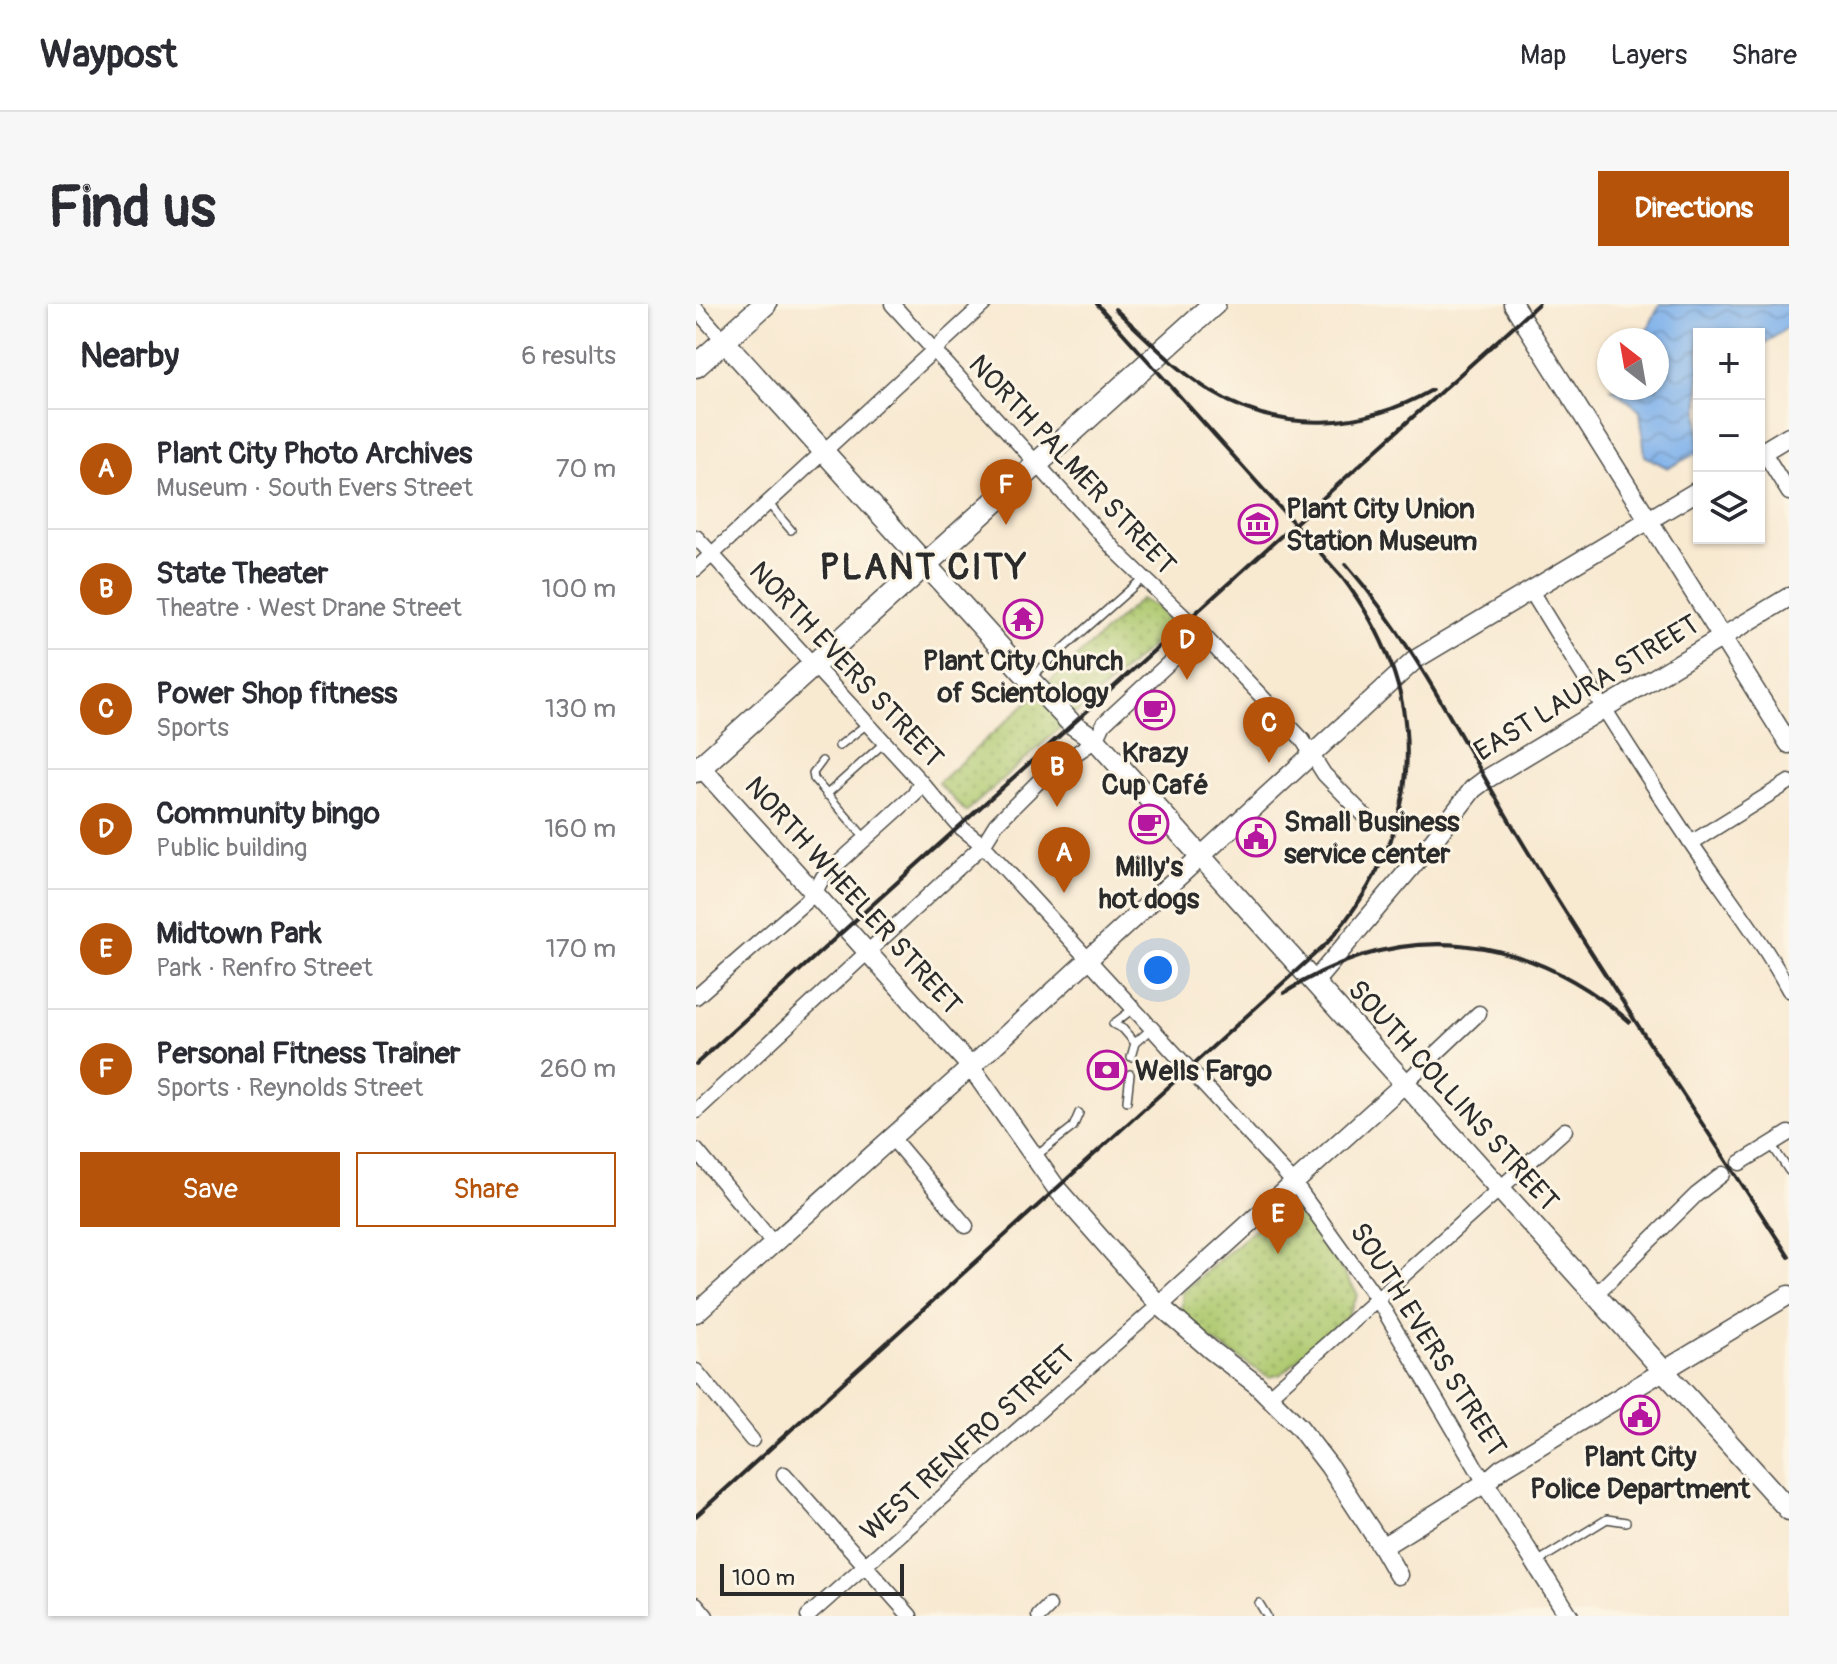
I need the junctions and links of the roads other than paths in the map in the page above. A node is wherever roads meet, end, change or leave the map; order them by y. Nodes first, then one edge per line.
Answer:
1 (765, 304) edge
2 (892, 304) edge
3 (984, 304) edge
4 (1214, 304) edge
5 (1513, 304) edge
6 (696, 309) edge
7 (724, 341) junction
8 (934, 352) junction
9 (696, 366) edge
10 (1789, 436) edge
11 (1765, 450) edge
12 (824, 453) junction
13 (1765, 458) edge
14 (1036, 464) junction
15 (1789, 493) edge
16 (1693, 494) edge
17 (768, 503) junction
18 (1649, 520) junction
19 (791, 530) dead end
20 (696, 537) edge
21 (711, 554) junction
22 (925, 565) junction
23 (696, 569) edge
24 (1142, 579) junction
25 (1531, 591) junction
26 (1789, 597) edge
27 (1204, 636) junction
28 (1721, 638) junction
29 (813, 666) junction
30 (1029, 679) junction
31 (1603, 708) junction
32 (867, 724) junction
33 (1096, 740) junction
34 (885, 742) junction
35 (1789, 744) edge
36 (839, 746) dead end
37 (1312, 756) junction
38 (822, 761) dead end
39 (698, 766) edge
40 (921, 782) junction
41 (1789, 782) edge
42 (826, 795) junction
43 (1365, 816) dead end
44 (959, 826) joint
45 (865, 838) junction
46 (1691, 843) junction
47 (983, 845) junction
48 (1201, 856) junction
49 (814, 894) junction
50 (867, 953) junction
51 (1089, 959) junction
52 (1315, 981) junction
53 (1789, 990) edge
54 (698, 992) edge
55 (1134, 1007) junction
56 (1479, 1013) dead end
57 (1153, 1028) junction
58 (1135, 1043) junction
59 (1131, 1057) dead end
60 (971, 1067) junction
61 (1130, 1074) dead end
62 (1405, 1083) junction
63 (1127, 1101) dead end
64 (696, 1111) edge
65 (1079, 1113) dead end
66 (1565, 1130) dead end
67 (1789, 1133) edge
68 (892, 1138) junction
69 (1771, 1144) junction
70 (696, 1150) edge
71 (1034, 1157) junction
72 (1740, 1163) dead end
73 (1789, 1171) edge
74 (1723, 1174) dead end
75 (1294, 1183) junction
76 (1499, 1188) junction
77 (966, 1226) dead end
78 (773, 1243) junction
79 (1595, 1295) junction
80 (1789, 1295) edge
81 (1378, 1300) junction
82 (1159, 1305) junction
83 (696, 1313) edge
84 (1664, 1369) junction
85 (696, 1371) edge
86 (1268, 1397) junction
87 (752, 1440) dead end
88 (784, 1474) dead end
89 (1485, 1483) junction
90 (1787, 1504) edge
91 (1626, 1522) dead end
92 (1382, 1547) junction
93 (1536, 1563) junction
94 (866, 1567) junction
95 (1398, 1575) dead end
96 (1259, 1603) dead end
97 (696, 1604) edge
98 (706, 1616) edge
99 (808, 1616) edge
100 (910, 1616) edge
101 (1267, 1616) edge
102 (1569, 1616) edge

1 - 7 main road
2 - 8 street, NORTH PALMER STREET
3 - 8 street
4 - 14 main road
5 - 18 street
6 - 7 street
7 - 9 main road
7 - 12 main road, SOUTH COLLINS STREET
8 - 12 street
8 - 14 street, NORTH PALMER STREET
10 - 11 street
12 - 17 street
12 - 22 main road, SOUTH COLLINS STREET
13 - 15 street
14 - 22 main road
14 - 24 street, NORTH PALMER STREET
16 - 18 street
17 - 19 lane
17 - 21 street
18 - 25 street
18 - 28 street
20 - 21 street, NORTH EVERS STREET
21 - 23 street
21 - 29 street, NORTH EVERS STREET
22 - 29 main road
22 - 30 main road, SOUTH COLLINS STREET
24 - 27 street, NORTH PALMER STREET
24 - 30 lane
25 - 31 street
25 - 37 street
26 - 28 street, EAST LAURA STREET
27 - 33 street
27 - 37 street, NORTH PALMER STREET
28 - 31 street, EAST LAURA STREET
28 - 35 street
29 - 32 street, NORTH EVERS STREET
29 - 39 main road
30 - 33 main road, SOUTH COLLINS STREET
31 - 46 street
31 - 52 street, EAST LAURA STREET
32 - 34 street, NORTH EVERS STREET
32 - 36 lane
33 - 47 street
33 - 48 main road, SOUTH COLLINS STREET
34 - 40 street, NORTH EVERS STREET
34 - 42 lane
37 - 43 street, NORTH PALMER STREET
37 - 48 street
38 - 42 lane
39 - 49 street, NORTH WHEELER STREET
40 - 44 street, NORTH EVERS STREET
40 - 45 street
41 - 46 street
42 - 45 lane
44 - 47 street, SOUTH EVERS STREET
45 - 49 street
46 - 53 street
47 - 50 street
47 - 51 street, SOUTH EVERS STREET
48 - 51 street
48 - 52 main road, SOUTH COLLINS STREET
49 - 50 street, NORTH WHEELER STREET
49 - 54 street
50 - 60 street, NORTH WHEELER STREET
50 - 64 street
51 - 55 street, SOUTH EVERS STREET
51 - 60 street
52 - 62 main road, SOUTH COLLINS STREET
55 - 57 street, SOUTH EVERS STREET
55 - 58 lane
56 - 62 street
57 - 58 lane
57 - 75 street, SOUTH EVERS STREET
58 - 59 lane
60 - 68 street
60 - 71 street, NORTH WHEELER STREET
61 - 63 lane
62 - 75 street
62 - 76 main road, SOUTH COLLINS STREET
65 - 71 lane
66 - 76 street
67 - 69 street
68 - 77 street
68 - 78 street
69 - 72 street
69 - 73 lane
70 - 78 street
71 - 82 street, NORTH WHEELER STREET
74 - 79 street
75 - 81 street, SOUTH EVERS STREET
75 - 82 street
76 - 79 main road, SOUTH COLLINS STREET
76 - 81 street
78 - 83 street
79 - 84 main road, SOUTH COLLINS STREET
80 - 84 street
81 - 86 street
81 - 89 street, SOUTH EVERS STREET
82 - 86 street, NORTH WHEELER STREET
82 - 94 street, WEST RENFRO STREET
84 - 89 street
84 - 90 main road, SOUTH COLLINS STREET
85 - 87 street
86 - 92 street, NORTH WHEELER STREET
88 - 94 street
89 - 92 street
89 - 93 street, SOUTH EVERS STREET
91 - 93 lane
92 - 95 street, NORTH WHEELER STREET
93 - 102 street, SOUTH EVERS STREET
94 - 99 street, WEST RENFRO STREET
94 - 100 street
96 - 101 lane
97 - 98 street

